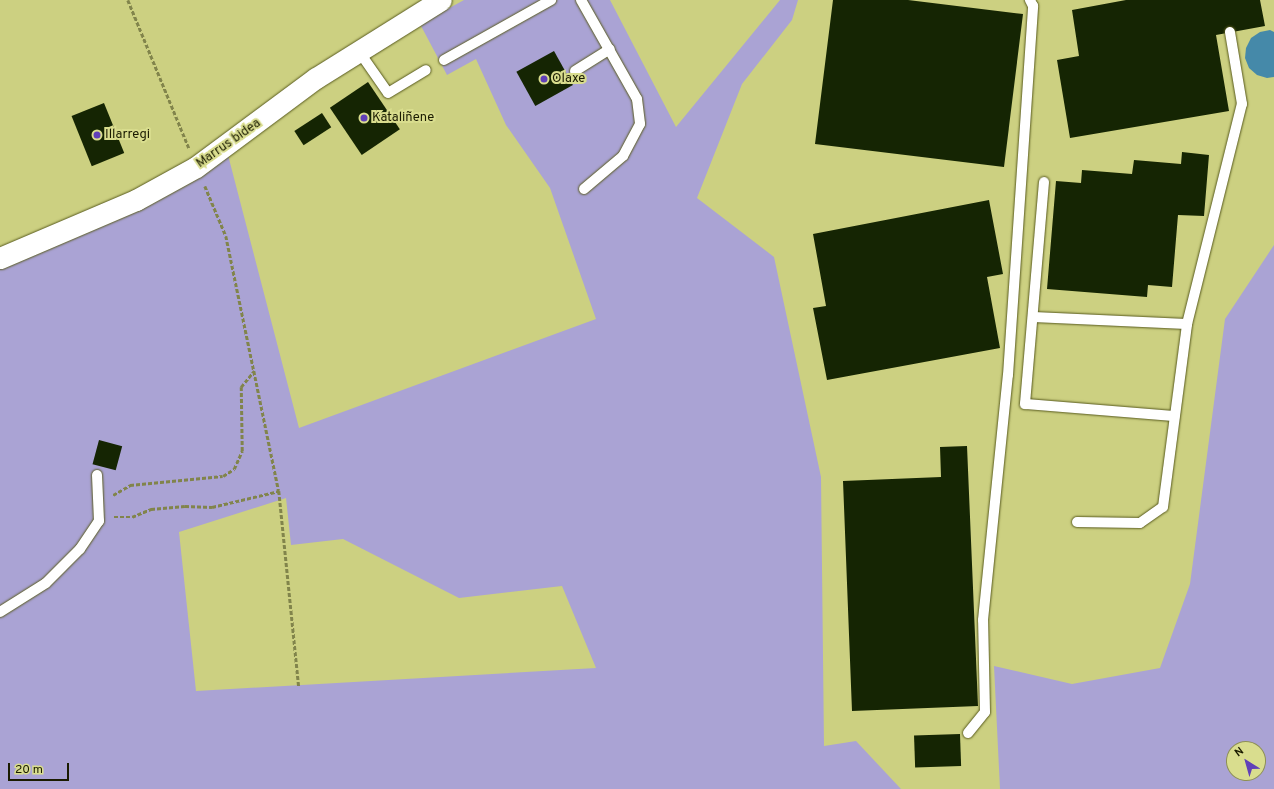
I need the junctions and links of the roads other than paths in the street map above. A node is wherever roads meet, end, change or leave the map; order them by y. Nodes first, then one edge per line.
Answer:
1 (441, 0) edge
2 (551, 0) edge
3 (581, 0) edge
4 (1030, 0) edge
5 (1230, 32) dead end
6 (610, 49) junction
7 (358, 50) junction
8 (444, 60) dead end
9 (426, 70) dead end
10 (575, 71) dead end
11 (1044, 182) dead end
12 (584, 189) dead end
13 (0, 258) edge
14 (1033, 317) junction
15 (1187, 324) junction
16 (1175, 416) junction
17 (97, 475) dead end
18 (1077, 522) dead end
19 (0, 612) edge
20 (968, 733) dead end

1 - 7 street, Marrus bidea
2 - 8 lane
3 - 6 lane
4 - 20 lane
5 - 15 lane
6 - 10 lane
6 - 12 lane
7 - 9 lane
7 - 13 street, Marrus bidea
11 - 14 lane
14 - 15 lane
14 - 16 lane
15 - 16 lane
16 - 18 lane
17 - 19 lane

